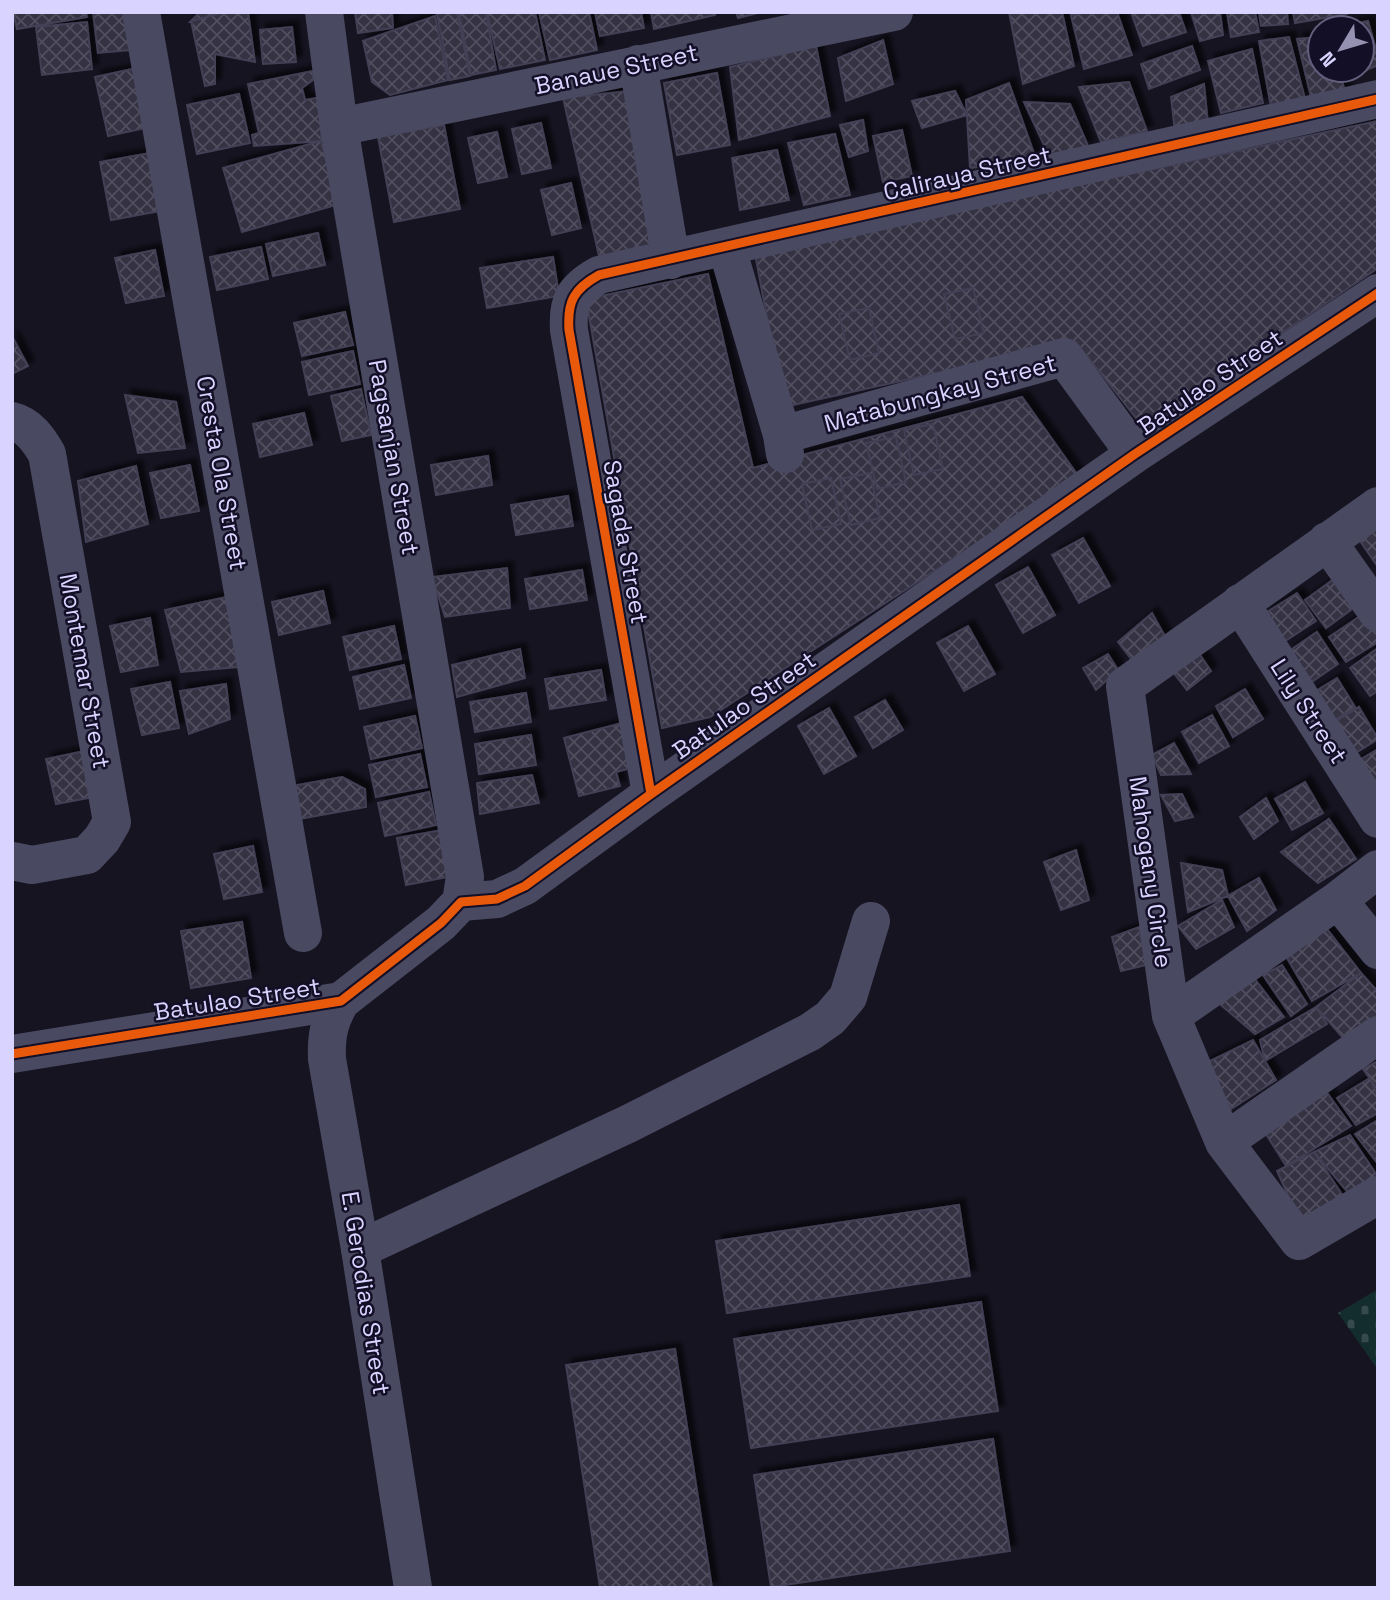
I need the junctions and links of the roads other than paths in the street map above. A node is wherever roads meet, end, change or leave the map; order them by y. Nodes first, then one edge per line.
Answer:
1 (141, 12) edge
2 (324, 12) edge
3 (894, 12) edge
4 (638, 64) junction
5 (1378, 100) edge
6 (338, 127) junction
7 (727, 248) junction
8 (671, 260) junction
9 (1378, 293) edge
10 (572, 298) joint
11 (12, 421) edge
12 (1135, 454) junction
13 (1378, 506) edge
14 (1327, 541) junction
15 (1240, 603) junction
16 (1378, 613) edge
17 (651, 794) junction
18 (1378, 819) edge
19 (12, 861) edge
20 (1378, 869) edge
21 (1338, 900) junction
22 (461, 902) junction
23 (871, 921) dead end
24 (303, 933) dead end
25 (1378, 950) edge
26 (341, 1001) junction
27 (1171, 1016) junction
28 (1378, 1035) edge
29 (12, 1054) edge
30 (1224, 1142) junction
31 (1378, 1195) edge
32 (360, 1249) junction
33 (413, 1588) edge

1 - 24 street, Cresta Ola Street
2 - 6 street, Pagsanjan Street
3 - 4 street, Banaue Street
4 - 6 street, Banaue Street
4 - 8 street
5 - 7 street, Caliraya Street
6 - 22 street, Pagsanjan Street
7 - 8 street, Caliraya Street
7 - 12 street, Matabungkay Street
8 - 10 street, Caliraya Street
9 - 12 street, Batulao Street
10 - 17 street, Sagada Street
11 - 19 street, Montemar Street
12 - 17 street, Batulao Street
13 - 14 street, Mahogany Circle
14 - 15 street, Mahogany Circle
14 - 16 street
15 - 18 street, Lily Street
15 - 27 street, Mahogany Circle
17 - 22 street, Batulao Street
20 - 21 street
21 - 25 street
21 - 27 street
22 - 26 street, Batulao Street
23 - 32 street
26 - 29 street, Batulao Street
26 - 32 street, E. Gerodias Street
27 - 30 street, Mahogany Circle
28 - 30 street
30 - 31 street, Mahogany Circle
32 - 33 street, E. Gerodias Street

